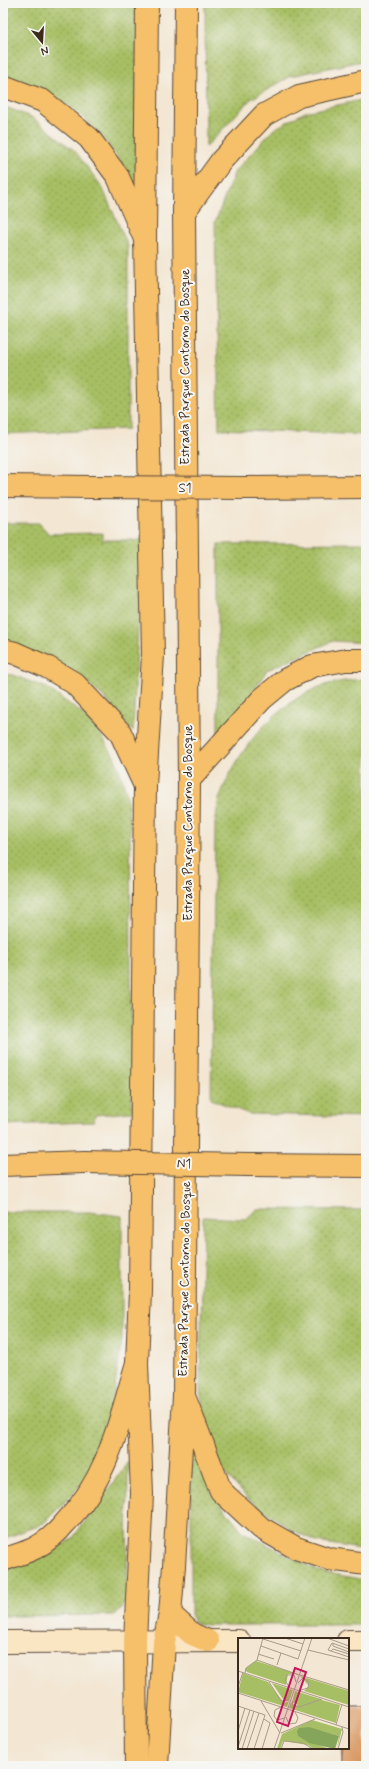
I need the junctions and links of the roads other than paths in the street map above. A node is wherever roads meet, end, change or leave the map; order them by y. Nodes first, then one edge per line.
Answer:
1 (147, 3) edge
2 (186, 3) edge
3 (366, 81) edge
4 (3, 86) edge
5 (184, 212) junction
6 (145, 239) junction
7 (3, 486) edge
8 (366, 487) edge
9 (3, 650) edge
10 (366, 660) edge
11 (189, 780) junction
12 (145, 786) junction
13 (3, 1165) edge
14 (366, 1166) edge
15 (137, 1363) junction
16 (184, 1396) junction
17 (3, 1560) edge
18 (366, 1564) edge
19 (170, 1614) junction
20 (148, 1641) junction
21 (238, 1641) edge
22 (349, 1641) edge
23 (366, 1641) edge
24 (3, 1642) edge
25 (208, 1642) junction
26 (157, 1760) edge
27 (136, 1766) edge

1 - 6 main road
2 - 5 main road, Estrada Parque Contorno do Bosque
3 - 5 main road
4 - 6 main road
5 - 11 main road, Estrada Parque Contorno do Bosque
6 - 12 main road
7 - 8 main road, S1, bridge
9 - 12 main road
10 - 11 main road
11 - 16 main road, Estrada Parque Contorno do Bosque
12 - 15 main road
13 - 14 main road, N1, bridge
15 - 17 main road
15 - 20 main road
16 - 18 main road
16 - 19 main road, Estrada Parque Contorno do Bosque
19 - 20 main road, Estrada Parque Contorno do Bosque
19 - 25 main road
20 - 24 main road
20 - 25 main road
20 - 26 main road
20 - 27 main road
21 - 25 main road
22 - 23 main road

